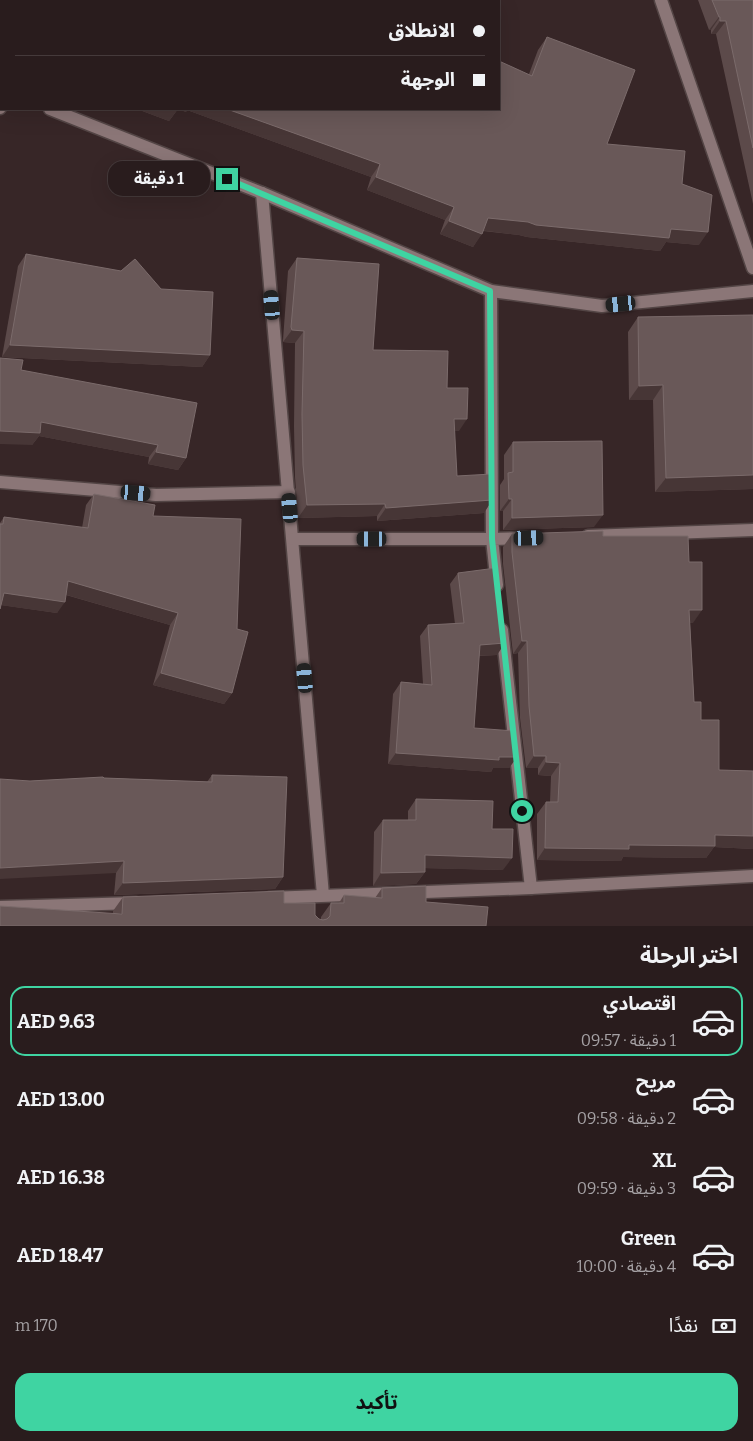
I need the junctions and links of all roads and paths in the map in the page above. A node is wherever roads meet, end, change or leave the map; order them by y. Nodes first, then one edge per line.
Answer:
1 (661, 0) edge
2 (53, 110) edge
3 (262, 193) junction
4 (753, 268) edge
5 (490, 291) junction
6 (753, 291) edge
7 (0, 482) edge
8 (289, 492) junction
9 (753, 530) edge
10 (579, 536) edge
11 (540, 538) edge
12 (492, 539) junction
13 (293, 540) junction
14 (498, 598) edge
15 (500, 617) edge
16 (753, 876) edge
17 (531, 888) junction
18 (255, 899) edge
19 (317, 900) junction
20 (147, 902) edge
21 (0, 907) edge

1 - 4 street
2 - 3 street
3 - 5 street
3 - 8 street
5 - 6 street
5 - 12 street
7 - 8 street
8 - 13 street
9 - 10 street
11 - 12 street
12 - 13 street
12 - 14 street
13 - 19 street
15 - 17 street
16 - 17 street
17 - 19 street
18 - 19 street
20 - 21 street

